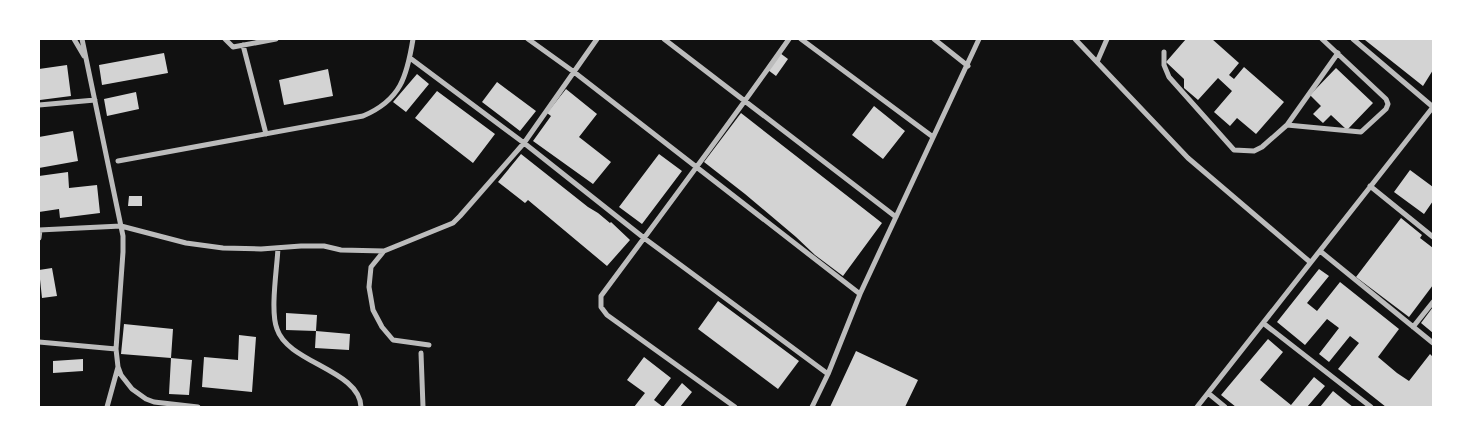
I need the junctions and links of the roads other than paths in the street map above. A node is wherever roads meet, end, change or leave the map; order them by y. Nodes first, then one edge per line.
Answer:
1 (74, 39) edge
2 (82, 39) edge
3 (225, 39) edge
4 (276, 39) edge
5 (413, 39) edge
6 (528, 39) edge
7 (597, 39) edge
8 (664, 39) edge
9 (789, 39) edge
10 (801, 39) edge
11 (934, 39) edge
12 (979, 39) edge
13 (1075, 39) edge
14 (1107, 39) edge
15 (1322, 39) edge
16 (1353, 39) edge
17 (243, 45) junction
18 (1164, 52) dead end
19 (1338, 53) junction
20 (410, 58) junction
21 (86, 60) junction
22 (1097, 62) junction
23 (968, 66) junction
24 (574, 72) junction
25 (95, 100) junction
26 (745, 101) junction
27 (39, 105) edge
28 (1433, 107) edge
29 (1287, 125) junction
30 (266, 134) junction
31 (933, 137) junction
32 (524, 143) junction
33 (118, 161) dead end
34 (695, 168) junction
35 (1370, 186) junction
36 (896, 217) junction
37 (121, 226) junction
38 (40, 230) edge
39 (1433, 237) edge
40 (39, 238) edge
41 (644, 238) junction
42 (278, 248) junction
43 (1320, 250) junction
44 (384, 251) junction
45 (1310, 262) junction
46 (860, 294) junction
47 (1433, 302) edge
48 (1262, 323) junction
49 (1413, 327) junction
50 (39, 342) edge
51 (1433, 343) edge
52 (429, 345) dead end
53 (116, 350) junction
54 (421, 352) dead end
55 (118, 367) junction
56 (828, 374) junction
57 (1208, 393) junction
58 (107, 407) edge
59 (198, 407) edge
60 (362, 407) edge
61 (423, 407) edge
62 (734, 407) edge
63 (812, 407) edge
64 (1197, 407) edge
65 (1225, 407) edge
66 (1370, 407) edge

1 - 21 street
2 - 21 street
3 - 17 street
4 - 17 street
5 - 20 street
6 - 24 street
7 - 24 street
8 - 26 street
9 - 26 street
10 - 31 street
11 - 23 street
12 - 23 street
13 - 22 street
14 - 22 street
15 - 19 street
16 - 28 street
17 - 30 street
18 - 29 street
19 - 29 street
19 - 29 street
20 - 30 street
20 - 32 street
21 - 25 street
22 - 45 street
23 - 31 street
24 - 32 street
24 - 34 street
25 - 27 street
25 - 37 street
26 - 34 street
26 - 36 street
28 - 35 street
30 - 33 street
31 - 36 street
32 - 41 street
32 - 44 street
34 - 41 street
34 - 46 street
35 - 39 street
35 - 43 street
36 - 46 street
37 - 38 street
37 - 42 street
37 - 53 street
38 - 40 street
41 - 56 street
41 - 62 street
42 - 44 street
42 - 60 street
43 - 45 street
43 - 49 street
44 - 52 street
45 - 48 street
46 - 56 street
47 - 49 street
48 - 57 street
48 - 66 street
49 - 51 street
50 - 53 street
53 - 55 street
54 - 61 street
55 - 58 street
55 - 59 street
56 - 63 street
57 - 64 street
57 - 65 street

